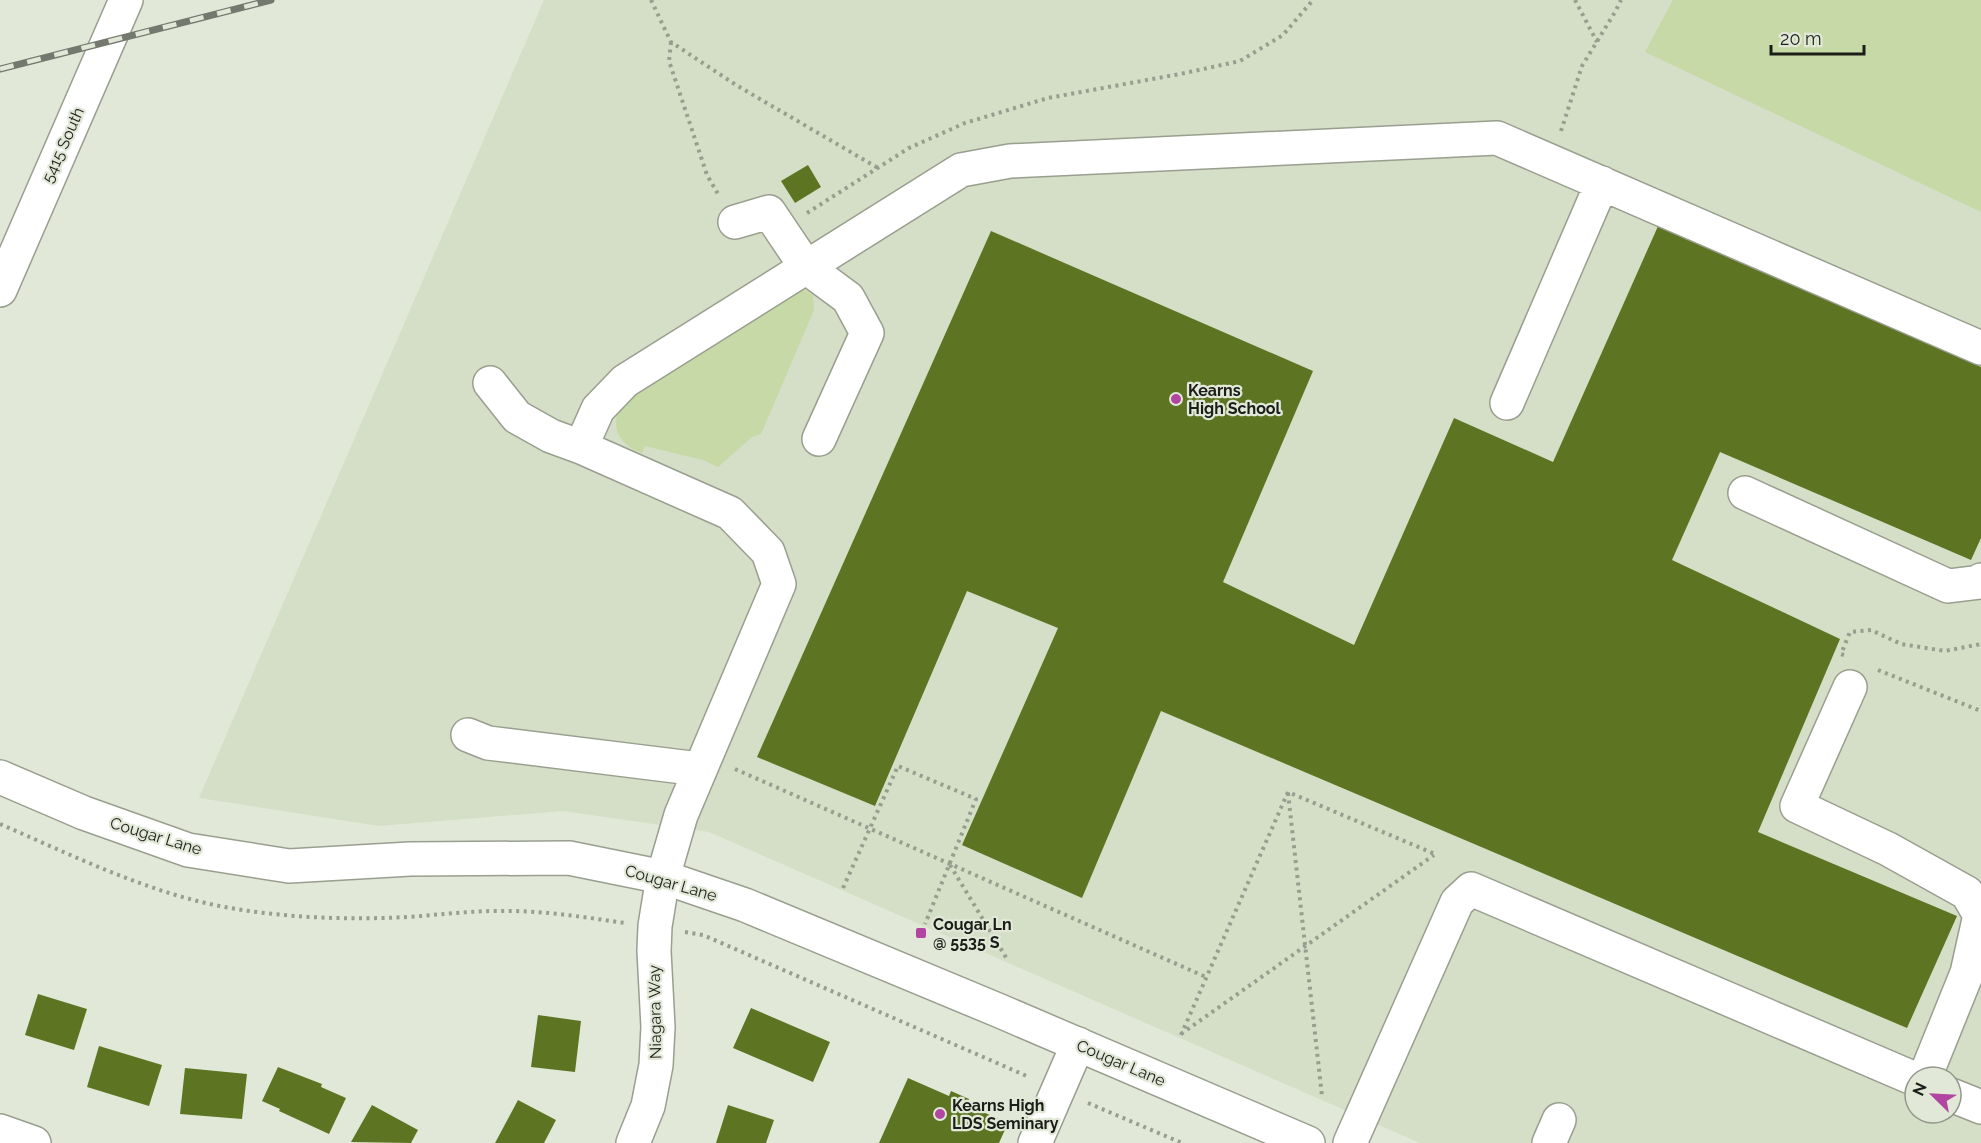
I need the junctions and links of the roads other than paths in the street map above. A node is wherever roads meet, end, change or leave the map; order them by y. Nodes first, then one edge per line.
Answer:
1 (126, 0) edge
2 (1602, 183) junction
3 (735, 222) road end
4 (806, 267) junction
5 (0, 290) edge
6 (1981, 348) edge
7 (490, 383) dead end
8 (1507, 403) dead end
9 (819, 439) dead end
10 (581, 447) junction
11 (1745, 493) dead end
12 (1981, 580) edge
13 (1858, 671) road end
14 (468, 735) dead end
15 (699, 769) junction
16 (0, 777) edge
17 (663, 877) junction
18 (1078, 1044) junction
19 (1930, 1065) edge
20 (1903, 1074) edge
21 (1963, 1100) edge
22 (1981, 1107) edge
23 (0, 1131) edge
24 (34, 1143) edge
25 (633, 1143) edge
26 (1035, 1143) edge
27 (1308, 1143) edge
28 (1350, 1143) edge

1 - 5 main road, 5415 South
2 - 4 main road
2 - 6 main road
2 - 8 main road
3 - 4 main road
4 - 9 main road
4 - 10 main road
7 - 10 main road, Niagara Way
10 - 15 main road, Niagara Way
11 - 12 main road
13 - 19 main road
14 - 15 main road
15 - 17 main road, Niagara Way
16 - 17 main road, Cougar Lane
17 - 18 main road, Cougar Lane
17 - 25 main road, Niagara Way
18 - 26 main road
18 - 27 main road, Cougar Lane
20 - 28 main road
21 - 22 main road
23 - 24 main road

